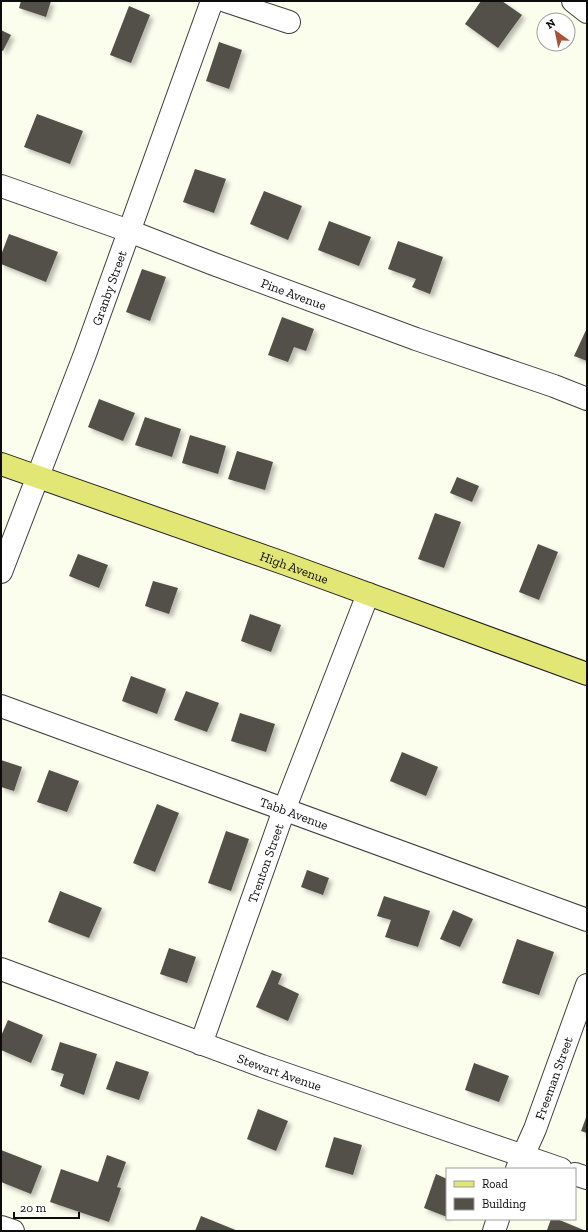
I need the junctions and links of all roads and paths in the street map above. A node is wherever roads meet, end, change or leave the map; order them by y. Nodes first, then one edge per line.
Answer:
1 (212, 1) edge
2 (226, 1) edge
3 (573, 1) edge
4 (587, 12) edge
5 (289, 22) dead end
6 (1, 186) edge
7 (130, 230) junction
8 (587, 399) edge
9 (1, 464) edge
10 (37, 477) junction
11 (1, 572) edge
12 (368, 594) junction
13 (587, 674) edge
14 (1, 706) edge
15 (284, 810) junction
16 (587, 920) edge
17 (1, 969) edge
18 (587, 985) edge
19 (201, 1044) junction
20 (520, 1162) edge
21 (555, 1168) edge
22 (576, 1174) edge
23 (587, 1178) edge
24 (498, 1220) edge
25 (1, 1227) edge
26 (13, 1231) edge
27 (494, 1231) edge

1 - 7 street, Granby Street
2 - 5 street
3 - 4 street
6 - 7 street, Pine Avenue
7 - 8 street, Pine Avenue
7 - 10 street, Granby Street
9 - 10 main road, High Avenue
10 - 11 street, Granby Street
10 - 12 main road, High Avenue
12 - 13 main road, High Avenue
12 - 15 street, Trenton Street
14 - 15 street, Tabb Avenue
15 - 16 street, Tabb Avenue
15 - 19 street, Trenton Street
17 - 19 street, Stewart Avenue
18 - 20 street, Freeman Street
19 - 20 street, Stewart Avenue
20 - 21 street, Stewart Avenue
22 - 23 street
24 - 27 street
25 - 26 street

